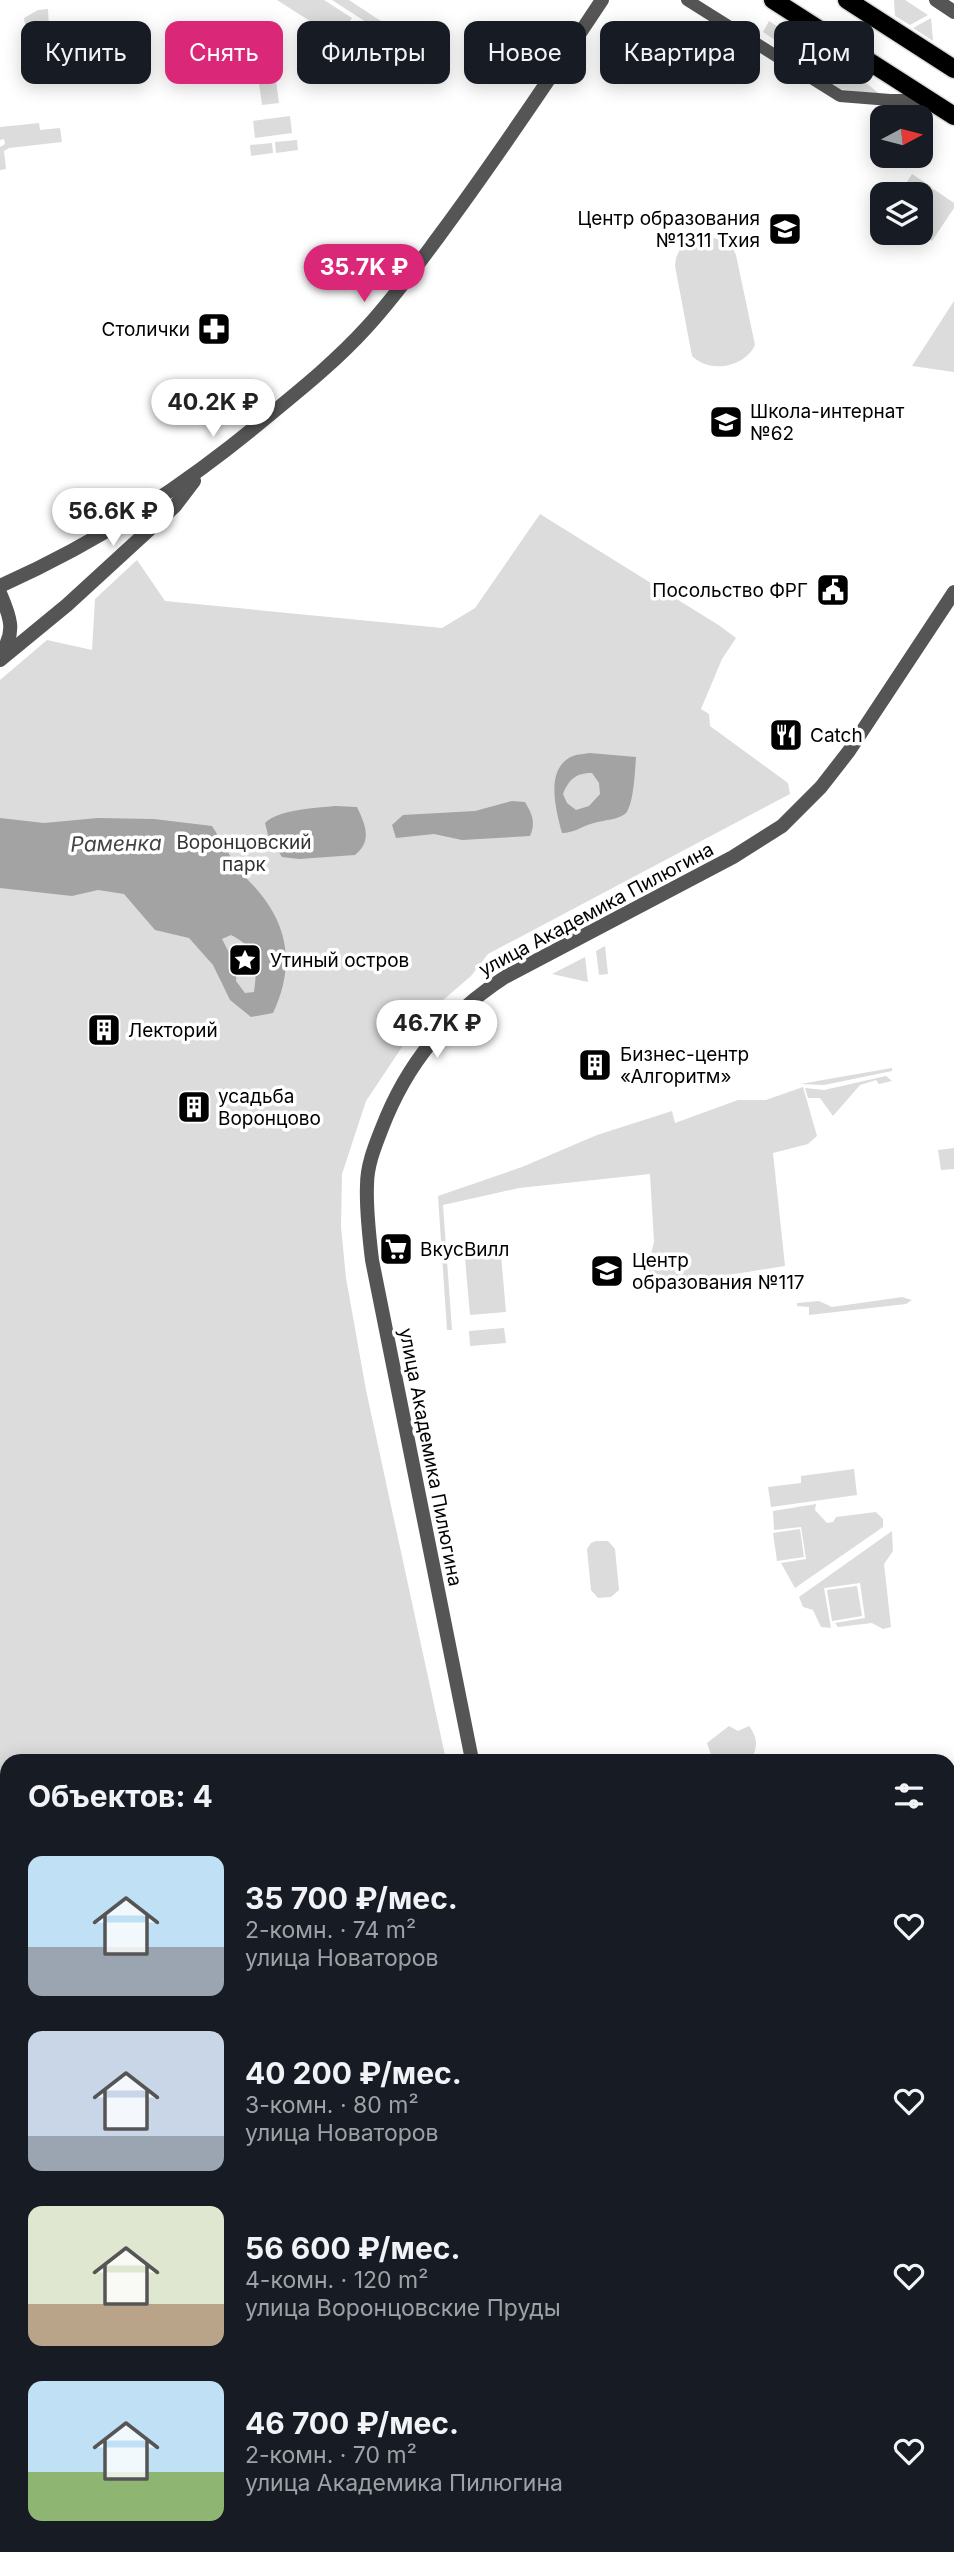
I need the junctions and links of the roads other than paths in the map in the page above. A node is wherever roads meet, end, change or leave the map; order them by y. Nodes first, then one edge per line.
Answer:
1 (602, 0) edge
2 (687, 0) edge
3 (773, 0) edge
4 (847, 0) edge
5 (936, 0) edge
6 (954, 12) edge
7 (954, 69) edge
8 (928, 100) junction
9 (954, 116) edge
10 (202, 470) junction
11 (0, 586) edge
12 (954, 592) edge
13 (0, 593) edge
14 (0, 654) edge
15 (0, 660) edge
16 (471, 1754) edge

1 - 10 street
2 - 8 street
3 - 8 main road
4 - 7 main road
5 - 6 street
8 - 9 main road
10 - 11 street
10 - 15 street
12 - 16 street, улица Академика Пилюгина
13 - 14 street

